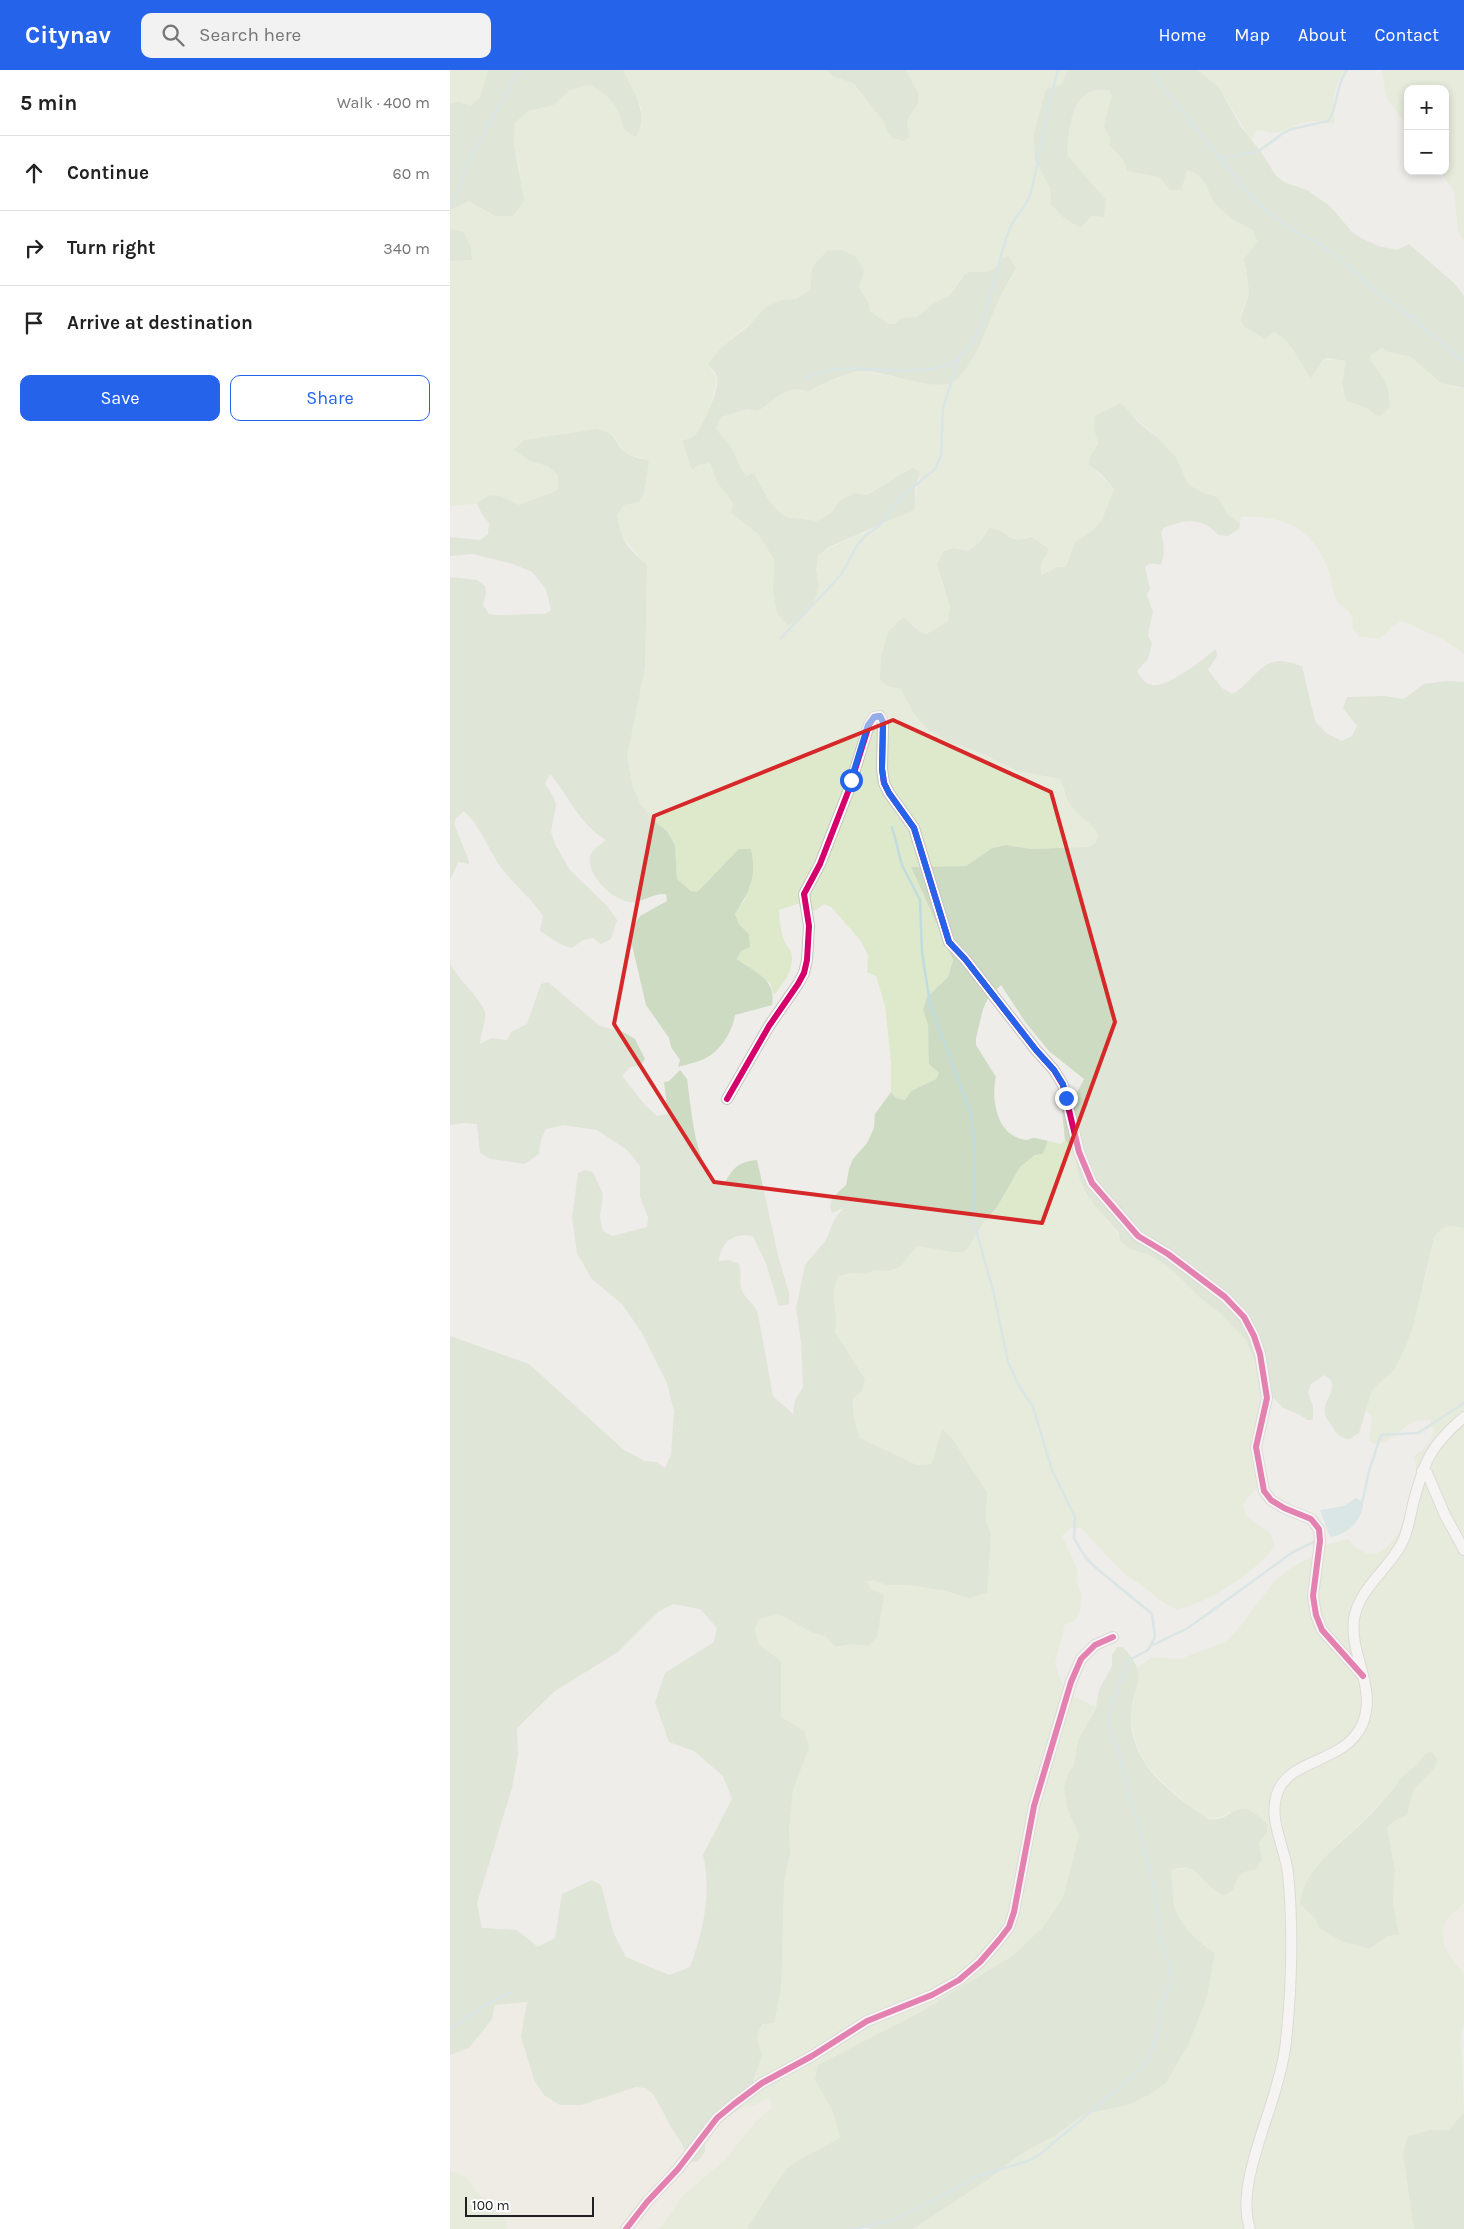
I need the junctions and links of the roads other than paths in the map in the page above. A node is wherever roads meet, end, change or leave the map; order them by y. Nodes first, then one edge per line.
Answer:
1 (727, 1099) dead end
2 (1464, 1417) edge
3 (1422, 1471) junction
4 (1464, 1550) edge
5 (1113, 1636) dead end
6 (1363, 1676) junction
7 (626, 2229) edge
8 (1250, 2229) edge

1 - 6 street
2 - 3 street
3 - 4 street
3 - 6 street
5 - 7 street
6 - 8 street

